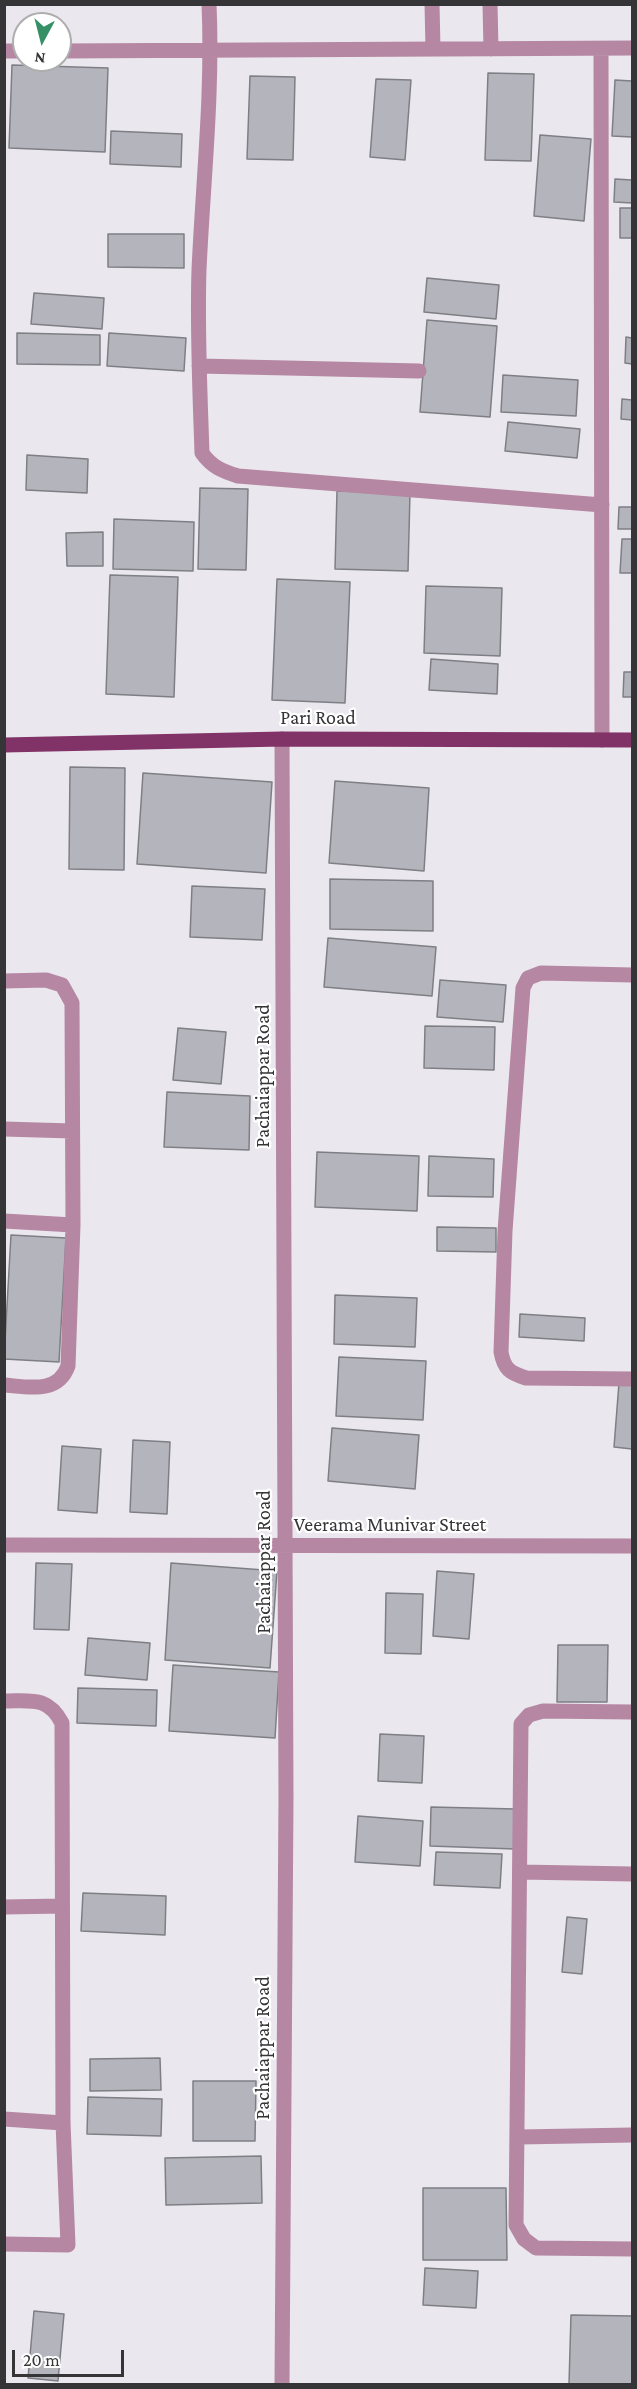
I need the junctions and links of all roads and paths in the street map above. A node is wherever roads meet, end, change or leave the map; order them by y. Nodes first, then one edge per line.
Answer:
1 (209, 4) edge
2 (432, 4) edge
3 (490, 4) edge
4 (633, 48) edge
5 (434, 49) junction
6 (491, 49) junction
7 (601, 49) junction
8 (211, 50) junction
9 (72, 51) edge
10 (199, 366) junction
11 (418, 371) dead end
12 (602, 505) junction
13 (282, 739) junction
14 (602, 740) junction
15 (633, 740) edge
16 (4, 745) edge
17 (633, 975) edge
18 (4, 981) edge
19 (4, 1129) edge
20 (72, 1131) junction
21 (4, 1221) edge
22 (73, 1225) junction
23 (633, 1379) edge
24 (4, 1386) edge
25 (4, 1545) edge
26 (285, 1546) junction
27 (633, 1546) edge
28 (4, 1701) edge
29 (633, 1712) edge
30 (520, 1872) junction
31 (633, 1874) edge
32 (4, 1906) edge
33 (62, 1906) junction
34 (4, 2119) edge
35 (63, 2122) junction
36 (633, 2135) edge
37 (519, 2137) junction
38 (4, 2244) edge
39 (633, 2249) edge
40 (282, 2385) edge

1 - 8 street
2 - 5 street
3 - 6 street
4 - 7 street
5 - 6 street
5 - 8 street
6 - 7 street
7 - 12 street
8 - 9 street
8 - 10 street
10 - 11 street
10 - 12 street
12 - 14 street
13 - 14 main road, Pari Road
13 - 16 main road, Pari Road
13 - 26 street, Pachaiappar Road
14 - 15 main road, Pari Road
17 - 23 street
18 - 20 street
19 - 20 street
20 - 22 street
21 - 22 street
22 - 24 street
25 - 26 street, Veerama Munivar Street
26 - 27 street, Veerama Munivar Street
26 - 40 street, Pachaiappar Road
28 - 33 street
29 - 30 street
30 - 31 street
30 - 37 street
32 - 33 street
33 - 35 street
34 - 35 street
35 - 38 street
36 - 37 street
37 - 39 street

